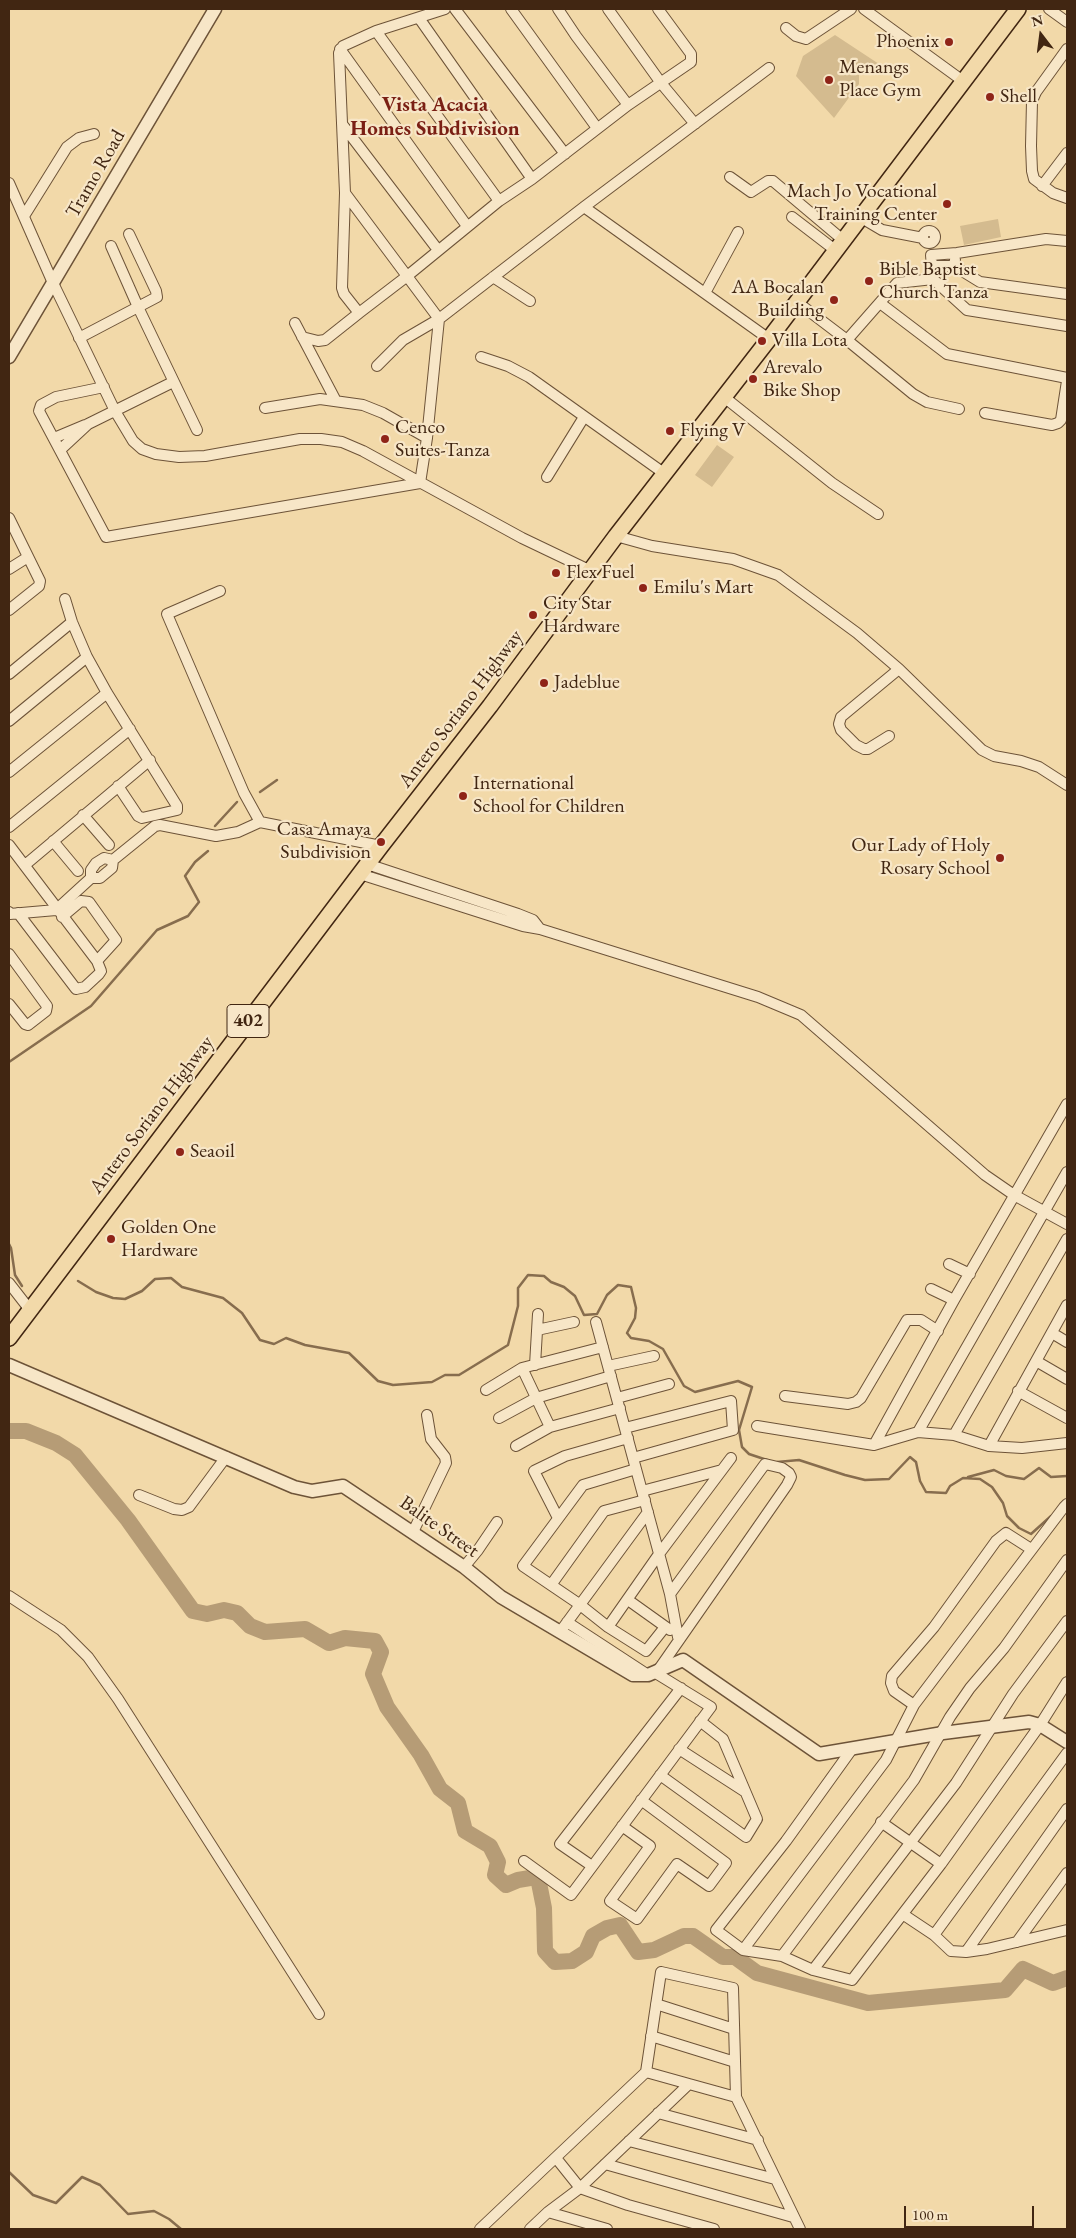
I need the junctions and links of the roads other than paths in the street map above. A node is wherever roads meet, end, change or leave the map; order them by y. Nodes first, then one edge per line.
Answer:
1 (215, 9) edge
2 (445, 9) edge
3 (455, 9) edge
4 (511, 9) edge
5 (558, 9) edge
6 (608, 9) edge
7 (658, 9) edge
8 (851, 9) edge
9 (864, 9) edge
10 (1018, 9) edge
11 (1049, 9) edge
12 (419, 18) junction
13 (1067, 22) edge
14 (786, 28) dead end
15 (376, 31) junction
16 (340, 49) junction
17 (1067, 49) edge
18 (769, 68) dead end
19 (963, 82) junction
20 (661, 83) junction
21 (628, 105) junction
22 (342, 124) junction
23 (695, 124) junction
24 (597, 128) junction
25 (94, 134) dead end
26 (1067, 153) edge
27 (564, 154) junction
28 (730, 177) dead end
29 (532, 179) junction
30 (9, 183) edge
31 (1042, 186) junction
32 (345, 193) junction
33 (1067, 198) edge
34 (499, 201) junction
35 (584, 207) junction
36 (24, 216) junction
37 (792, 217) dead end
38 (860, 217) junction
39 (467, 226) junction
40 (738, 232) dead end
41 (129, 234) dead end
42 (1067, 241) edge
43 (839, 245) junction
44 (111, 246) dead end
45 (438, 250) junction
46 (957, 253) junction
47 (931, 255) junction
48 (932, 266) junction
49 (954, 266) junction
50 (406, 277) junction
51 (493, 277) junction
52 (933, 279) junction
53 (53, 284) junction
54 (705, 293) junction
55 (1067, 294) edge
56 (530, 301) dead end
57 (797, 302) junction
58 (880, 303) junction
59 (138, 307) junction
60 (358, 313) junction
61 (439, 319) junction
62 (295, 323) dead end
63 (1067, 326) edge
64 (302, 337) junction
65 (79, 338) junction
66 (769, 339) junction
67 (847, 340) junction
68 (9, 357) edge
69 (481, 357) dead end
70 (378, 366) dead end
71 (1067, 379) edge
72 (173, 382) junction
73 (104, 387) junction
74 (724, 397) junction
75 (336, 401) junction
76 (265, 408) dead end
77 (959, 409) dead end
78 (115, 411) junction
79 (985, 413) dead end
80 (584, 417) junction
81 (88, 424) junction
82 (197, 430) dead end
83 (54, 438) junction
84 (427, 438) junction
85 (60, 450) junction
86 (665, 474) junction
87 (547, 477) dead end
88 (420, 483) junction
89 (878, 514) dead end
90 (9, 518) edge
91 (616, 536) junction
92 (28, 557) junction
93 (9, 569) edge
94 (590, 571) junction
95 (220, 591) dead end
96 (65, 599) dead end
97 (9, 610) edge
98 (72, 622) junction
99 (87, 657) junction
100 (899, 669) junction
101 (9, 674) edge
102 (107, 693) junction
103 (9, 722) edge
104 (130, 729) junction
105 (889, 736) dead end
106 (150, 760) junction
107 (9, 772) edge
108 (1067, 785) edge
109 (118, 786) junction
110 (83, 815) junction
111 (260, 822) junction
112 (9, 827) edge
113 (53, 841) junction
114 (9, 845) edge
115 (109, 846) dead end
116 (381, 846) junction
117 (25, 865) junction
118 (363, 869) junction
119 (78, 871) dead end
120 (59, 913) junction
121 (12, 914) edge
122 (9, 954) edge
123 (97, 960) junction
124 (9, 1004) edge
125 (1067, 1104) edge
126 (1067, 1172) edge
127 (1014, 1195) junction
128 (1045, 1212) junction
129 (1067, 1224) edge
130 (1067, 1239) edge
131 (949, 1264) dead end
132 (970, 1274) junction
133 (9, 1283) edge
134 (931, 1289) dead end
135 (954, 1300) junction
136 (1067, 1305) edge
137 (30, 1310) junction
138 (538, 1314) dead end
139 (574, 1322) dead end
140 (596, 1322) dead end
141 (537, 1330) junction
142 (938, 1331) junction
143 (1052, 1333) junction
144 (9, 1338) edge
145 (1067, 1342) edge
146 (603, 1347) junction
147 (654, 1356) dead end
148 (1036, 1361) junction
149 (9, 1365) edge
150 (535, 1365) junction
151 (608, 1366) junction
152 (522, 1368) junction
153 (611, 1376) junction
154 (1067, 1379) edge
155 (668, 1384) dead end
156 (486, 1390) dead end
157 (1018, 1391) junction
158 (785, 1396) dead end
159 (536, 1398) junction
160 (618, 1403) junction
161 (427, 1416) dead end
162 (499, 1418) dead end
163 (1067, 1418) edge
164 (757, 1426) dead end
165 (550, 1427) junction
166 (918, 1432) junction
167 (626, 1433) junction
168 (954, 1435) junction
169 (1067, 1443) edge
170 (874, 1445) junction
171 (516, 1446) dead end
172 (988, 1446) junction
173 (226, 1457) junction
174 (633, 1458) junction
175 (731, 1458) dead end
176 (636, 1469) junction
177 (722, 1470) junction
178 (139, 1494) dead end
179 (643, 1495) junction
180 (1067, 1504) edge
181 (648, 1512) junction
182 (558, 1518) junction
183 (497, 1522) dead end
184 (413, 1532) junction
185 (1032, 1549) junction
186 (659, 1554) junction
187 (1067, 1560) edge
188 (464, 1566) junction
189 (551, 1585) junction
190 (670, 1594) junction
191 (9, 1596) edge
192 (628, 1600) junction
193 (579, 1604) junction
194 (1067, 1621) edge
195 (564, 1627) junction
196 (665, 1627) junction
197 (608, 1628) junction
198 (680, 1637) junction
199 (654, 1672) junction
200 (1067, 1682) edge
201 (681, 1688) junction
202 (914, 1706) junction
203 (700, 1721) junction
204 (1040, 1725) junction
205 (992, 1728) junction
206 (943, 1733) junction
207 (895, 1740) junction
208 (1067, 1742) edge
209 (679, 1749) junction
210 (852, 1749) junction
211 (1067, 1753) edge
212 (660, 1775) junction
213 (744, 1791) junction
214 (641, 1800) junction
215 (1067, 1809) edge
216 (881, 1822) junction
217 (622, 1826) junction
218 (911, 1843) junction
219 (524, 1861) dead end
220 (941, 1864) junction
221 (592, 1866) junction
222 (1067, 1873) edge
223 (904, 1914) junction
224 (1067, 1930) edge
225 (934, 1935) junction
226 (1017, 1942) junction
227 (743, 1950) junction
228 (966, 1952) junction
229 (782, 1956) junction
230 (814, 1970) junction
231 (656, 2004) junction
232 (319, 2014) dead end
233 (734, 2029) junction
234 (652, 2036) junction
235 (735, 2062) junction
236 (646, 2072) junction
237 (689, 2084) junction
238 (736, 2097) junction
239 (658, 2114) junction
240 (758, 2140) junction
241 (629, 2141) junction
242 (556, 2158) junction
243 (605, 2164) junction
244 (775, 2179) junction
245 (580, 2188) junction
246 (548, 2212) junction
247 (793, 2217) junction
248 (480, 2229) edge
249 (530, 2229) edge
250 (607, 2229) edge
251 (714, 2229) edge
252 (800, 2229) edge

1 - 53 street, Tramo Road
2 - 12 street
3 - 27 street
4 - 24 street
5 - 21 street
6 - 20 street
7 - 20 street
8 - 14 street
9 - 19 street
10 - 19 main road, Antero Soriano Highway / 402
11 - 13 street
12 - 15 street
12 - 29 street
15 - 16 street
15 - 34 street
16 - 22 street
16 - 39 street
17 - 31 street
18 - 23 street
19 - 38 main road, Antero Soriano Highway / 402
20 - 21 street
20 - 23 street
21 - 24 street
22 - 32 street
22 - 45 street
23 - 35 street
24 - 27 street
25 - 36 street
26 - 31 street
27 - 29 street
28 - 43 street
29 - 34 street
30 - 36 street
31 - 33 street
32 - 50 street
32 - 60 street
34 - 39 street
35 - 51 street
35 - 54 street
36 - 53 street
37 - 43 street
38 - 43 main road, Antero Soriano Highway / 402
38 - 47 street
39 - 45 street
40 - 54 street
41 - 59 street
42 - 46 street
43 - 57 main road, Antero Soriano Highway / 402
44 - 59 street
45 - 50 street
46 - 47 street
46 - 49 street
47 - 48 street
48 - 49 street
48 - 52 street
49 - 55 street
50 - 60 street
50 - 61 street
51 - 56 street
51 - 61 street
52 - 58 street
52 - 63 street
53 - 65 street
53 - 68 street, Tramo Road
54 - 66 street
57 - 66 main road, Antero Soriano Highway / 402
57 - 67 street
58 - 67 street
58 - 71 street
59 - 65 street
59 - 72 street
60 - 64 street
61 - 70 street
61 - 84 street
62 - 64 street
64 - 75 street
65 - 73 street
66 - 74 main road, Antero Soriano Highway / 402
67 - 77 street
69 - 80 street
71 - 79 street
72 - 78 street
72 - 82 street
73 - 78 street
73 - 83 street
74 - 86 main road, Antero Soriano Highway / 402
74 - 89 street
75 - 76 street
75 - 84 street
78 - 81 street
78 - 88 street
80 - 86 street
80 - 87 street
81 - 83 street
81 - 85 street
83 - 85 street
84 - 88 street
85 - 88 street
86 - 91 main road, Antero Soriano Highway / 402
88 - 94 street
90 - 92 street
91 - 94 main road, Antero Soriano Highway / 402
91 - 100 street
92 - 93 street
92 - 97 street
94 - 116 main road, Antero Soriano Highway / 402
95 - 111 street
96 - 98 street
98 - 99 street
98 - 101 street
99 - 102 street
99 - 103 street
100 - 105 street
100 - 108 street
102 - 104 street
102 - 107 street
104 - 106 street
104 - 112 street
106 - 109 street
106 - 109 street
109 - 110 street
110 - 113 street
110 - 115 street
111 - 116 street
111 - 120 street
113 - 117 street
113 - 119 street
114 - 117 street
116 - 118 main road, Antero Soriano Highway / 402
117 - 120 street
118 - 127 street
118 - 137 main road, Antero Soriano Highway / 402
120 - 121 street
120 - 123 street
120 - 123 street
121 - 123 street
122 - 124 street
125 - 127 street
126 - 128 street
127 - 128 street
127 - 132 street
128 - 129 street
128 - 166 street
130 - 168 street
131 - 132 street
132 - 135 street
133 - 137 street
134 - 135 street
135 - 142 street
136 - 143 street
137 - 144 main road, Antero Soriano Highway / 402
138 - 141 street
139 - 141 street
140 - 146 street
141 - 150 street
142 - 158 street
142 - 170 street
143 - 145 street
143 - 148 street
146 - 150 street
146 - 151 street
147 - 151 street
148 - 154 street
148 - 157 street
149 - 173 street, Balite Street
150 - 152 street
151 - 153 street
152 - 156 street
152 - 159 street
153 - 159 street
153 - 160 street
155 - 160 street
157 - 163 street
157 - 172 street
159 - 162 street
159 - 165 street
160 - 165 street
160 - 167 street
161 - 184 street
164 - 170 street
165 - 171 street
166 - 168 street
166 - 170 street
167 - 174 street
167 - 174 street
167 - 182 street
168 - 172 street
169 - 172 street
173 - 178 street
173 - 184 street, Balite Street
174 - 176 street
175 - 177 street
176 - 179 street
176 - 182 street
177 - 179 street
177 - 186 street
179 - 181 street
179 - 189 street
180 - 185 street
181 - 186 street
181 - 193 street
182 - 189 street
183 - 188 street
184 - 188 street, Balite Street
185 - 202 street
185 - 202 street
186 - 190 street
186 - 192 street
187 - 206 street
188 - 195 street, Balite Street
189 - 193 street
190 - 198 street
190 - 198 street
191 - 232 street
192 - 196 street
192 - 197 street
193 - 195 street
193 - 197 street
194 - 205 street
195 - 199 street, Balite Street
196 - 197 street
196 - 198 street
198 - 199 street
199 - 201 street
199 - 210 street
200 - 204 street
201 - 203 street
201 - 221 street
202 - 207 street
203 - 209 street
203 - 213 street
204 - 205 street
204 - 208 street
204 - 220 street
205 - 206 street
205 - 218 street
206 - 207 street
206 - 216 street
207 - 210 street
207 - 227 street
209 - 212 street
209 - 213 street
210 - 227 street
211 - 225 street
212 - 213 street
212 - 214 street
214 - 217 street
214 - 217 street
215 - 228 street
216 - 218 street
216 - 229 street
217 - 221 street
218 - 220 street
218 - 230 street
219 - 221 street
220 - 223 street
222 - 226 street
223 - 225 street
223 - 230 street
224 - 226 street
225 - 228 street
226 - 228 street
227 - 229 street
229 - 230 street
231 - 233 street
231 - 233 street
231 - 234 street
233 - 235 street
234 - 235 street
234 - 236 street
235 - 238 street
236 - 237 street
236 - 242 street
237 - 238 street
237 - 239 street
238 - 240 street
239 - 240 street
239 - 241 street
240 - 244 street
241 - 243 street
241 - 244 street
242 - 245 street
242 - 248 street
243 - 245 street
243 - 247 street
244 - 247 street
245 - 246 street
245 - 251 street
246 - 249 street
246 - 250 street
247 - 252 street

